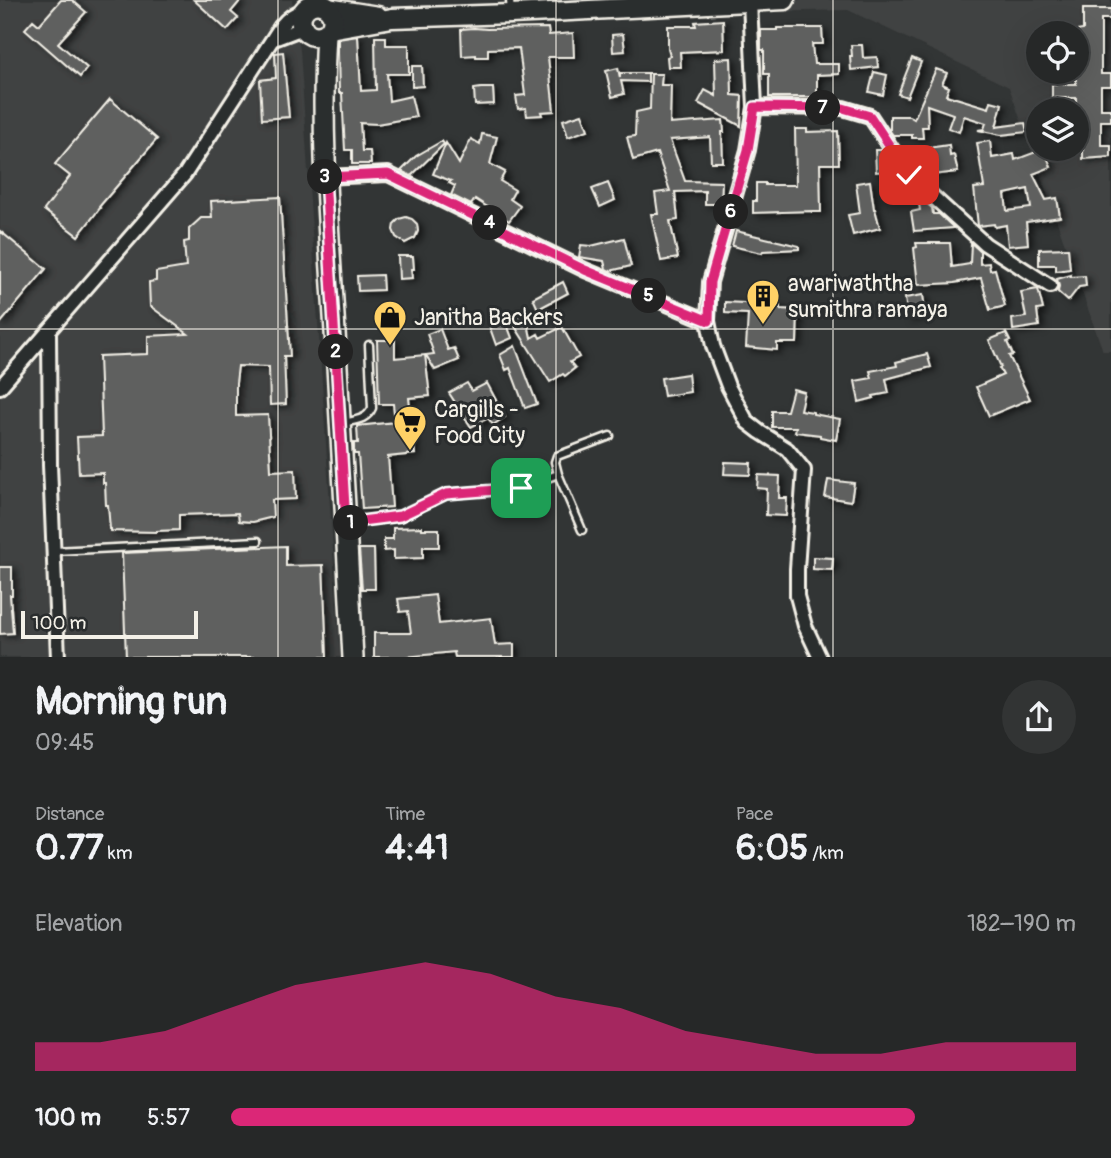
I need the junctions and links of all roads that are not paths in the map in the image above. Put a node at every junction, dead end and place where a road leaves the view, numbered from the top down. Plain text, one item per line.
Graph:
1 (785, 0) edge
2 (750, 2) junction
3 (604, 5) edge
4 (511, 7) edge
5 (317, 15) edge
6 (755, 107) junction
7 (325, 177) junction
8 (1050, 286) dead end
9 (709, 321) junction
10 (49, 332) junction
11 (369, 345) dead end
12 (0, 387) edge
13 (341, 423) junction
14 (610, 436) dead end
15 (558, 474) junction
16 (346, 523) junction
17 (582, 530) dead end
18 (258, 541) dead end
19 (54, 551) junction
20 (58, 657) edge
21 (353, 657) edge
22 (820, 657) edge

1 - 2 main road
2 - 3 main road
2 - 6 street
3 - 4 main road
4 - 5 main road
5 - 7 main road
5 - 10 street
6 - 8 street
6 - 9 street
7 - 9 street
7 - 13 main road
9 - 22 street
10 - 12 street
10 - 19 street
11 - 13 lane
13 - 16 main road
14 - 15 lane
15 - 16 lane
15 - 17 lane
16 - 21 main road
18 - 19 lane
19 - 20 street

